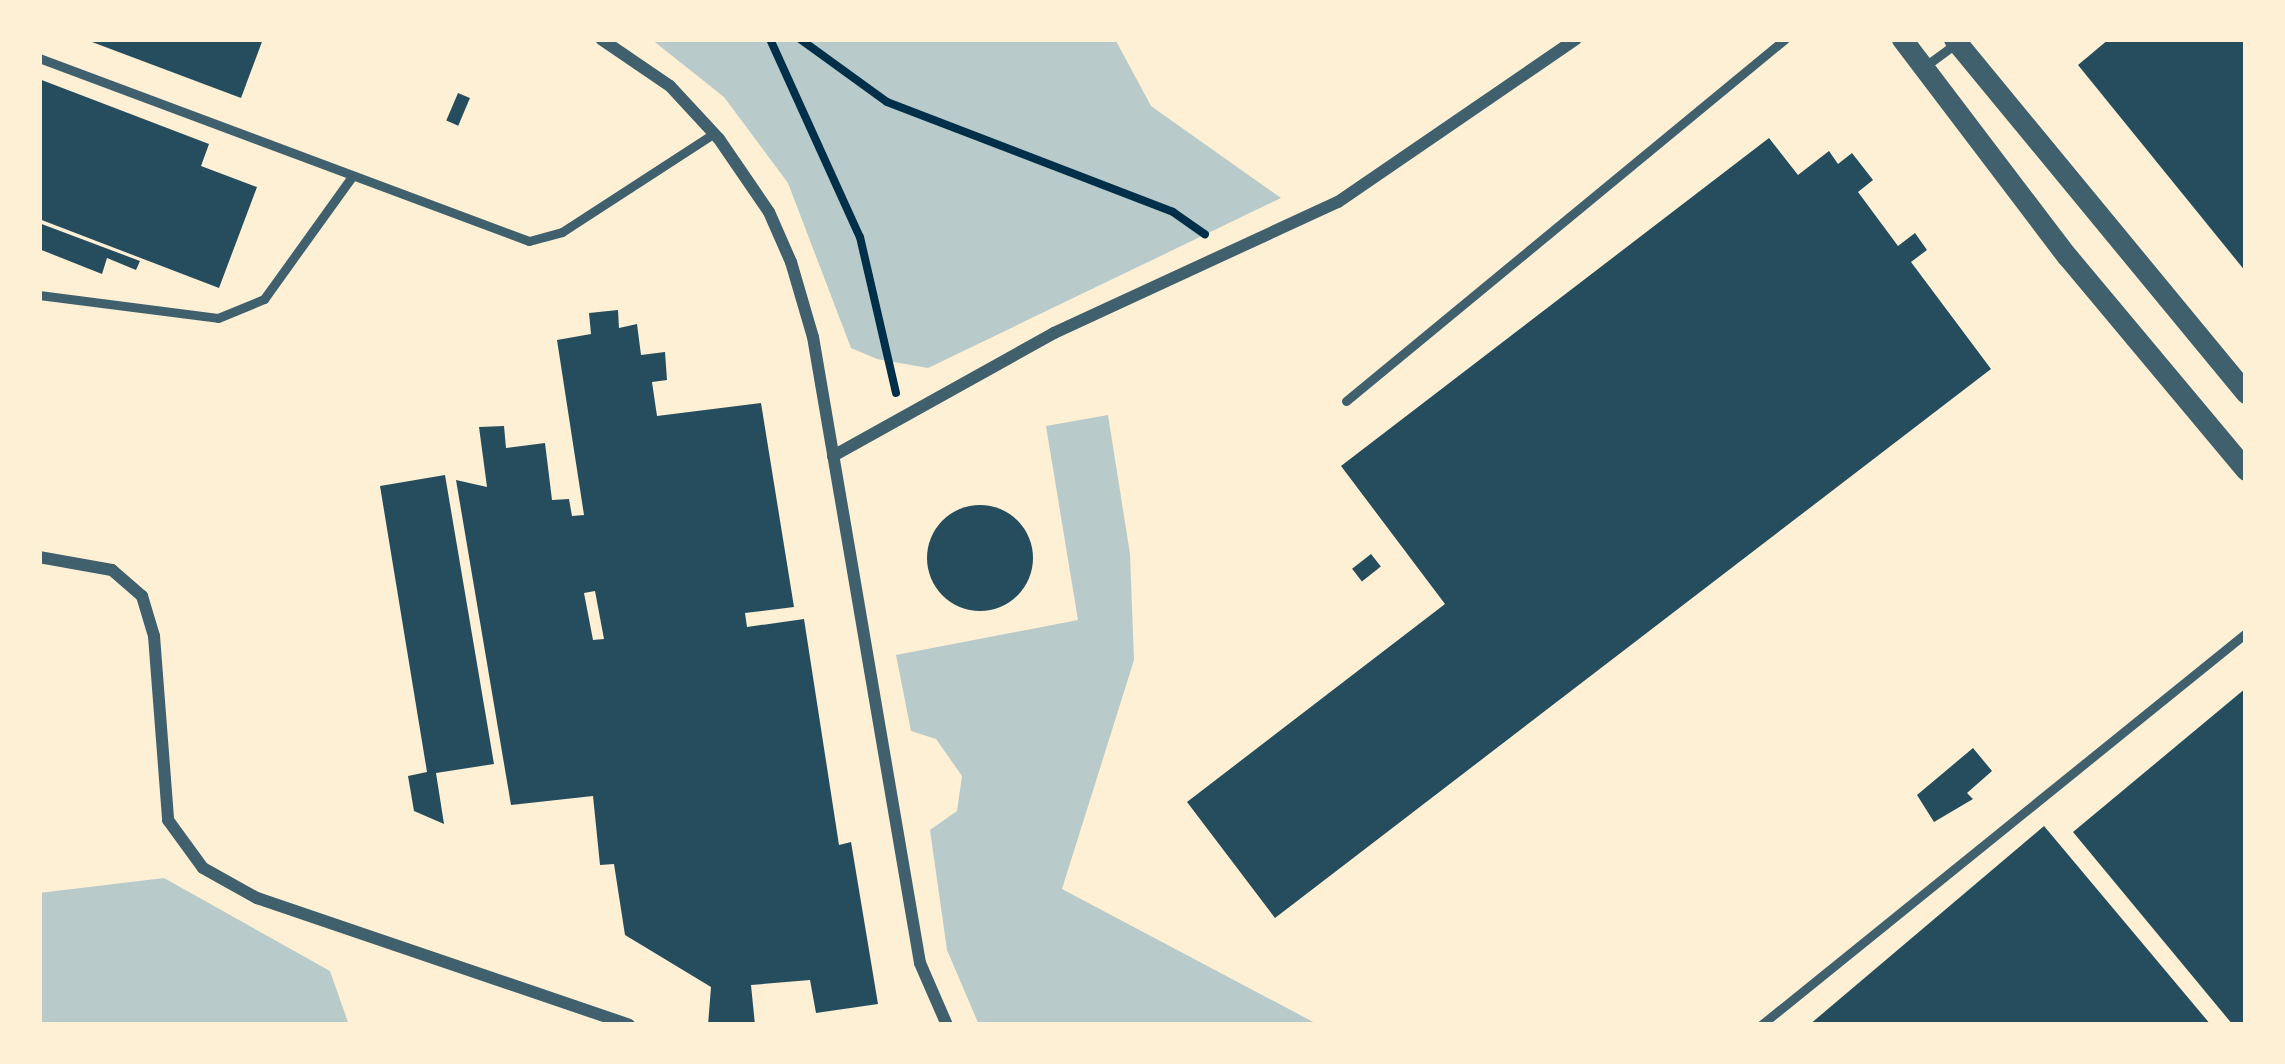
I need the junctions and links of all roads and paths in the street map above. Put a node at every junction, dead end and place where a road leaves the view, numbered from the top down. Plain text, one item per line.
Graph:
1 (601, 39) edge
2 (770, 39) edge
3 (800, 39) edge
4 (1576, 39) edge
5 (1786, 39) edge
6 (1902, 39) edge
7 (1958, 40) edge
8 (39, 58) edge
9 (1924, 67) junction
10 (713, 134) junction
11 (351, 178) junction
12 (1218, 256) junction
13 (39, 295) edge
14 (2246, 393) edge
15 (1346, 401) dead end
16 (902, 418) junction
17 (833, 456) junction
18 (2246, 470) edge
19 (39, 557) edge
20 (2246, 633) edge
21 (628, 1025) edge
22 (947, 1025) edge
23 (1761, 1025) edge

1 - 10 street
2 - 16 path
3 - 12 path
4 - 12 street
5 - 15 lane
6 - 9 street
7 - 9 lane
7 - 14 street
8 - 11 lane
9 - 18 street
10 - 11 lane
10 - 17 street
11 - 13 lane
12 - 16 street
16 - 17 street
17 - 22 street
19 - 21 street
20 - 23 lane

